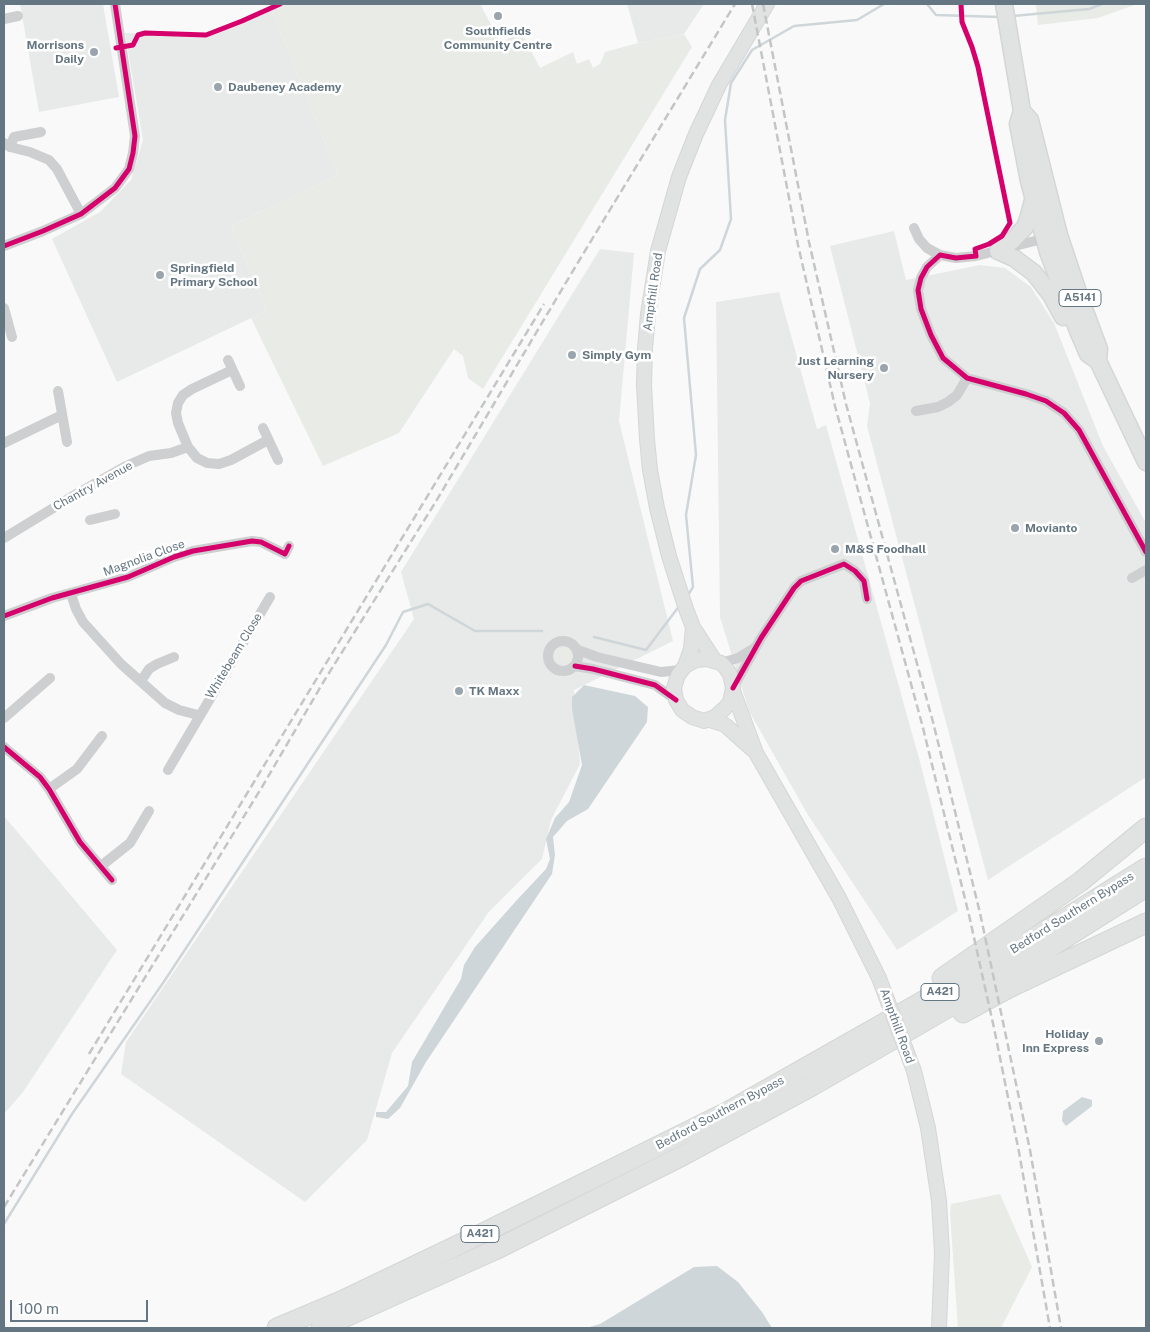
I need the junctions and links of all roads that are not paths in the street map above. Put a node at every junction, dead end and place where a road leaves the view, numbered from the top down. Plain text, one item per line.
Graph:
1 (115, 4) edge
2 (767, 4) edge
3 (1004, 4) edge
4 (18, 15) dead end
5 (4, 19) edge
6 (1022, 111) junction
7 (41, 132) dead end
8 (7, 145) edge
9 (1033, 197) junction
10 (81, 214) junction
11 (914, 228) dead end
12 (1051, 237) junction
13 (4, 246) edge
14 (998, 251) junction
15 (940, 255) junction
16 (4, 308) edge
17 (5, 321) edge
18 (1078, 332) junction
19 (12, 337) dead end
20 (228, 360) dead end
21 (1098, 361) junction
22 (232, 370) junction
23 (966, 378) junction
24 (240, 386) dead end
25 (58, 391) dead end
26 (916, 411) dead end
27 (62, 415) junction
28 (263, 428) dead end
29 (268, 440) junction
30 (67, 442) dead end
31 (4, 443) edge
32 (188, 447) junction
33 (278, 460) dead end
34 (1146, 462) edge
35 (115, 514) dead end
36 (90, 520) dead end
37 (4, 538) edge
38 (289, 546) dead end
39 (1146, 552) edge
40 (1146, 570) edge
41 (1132, 578) dead end
42 (71, 594) junction
43 (270, 597) dead end
44 (867, 599) dead end
45 (4, 616) edge
46 (693, 628) junction
47 (756, 646) junction
48 (578, 650) junction
49 (174, 657) dead end
50 (718, 662) junction
51 (575, 666) junction
52 (683, 668) junction
53 (50, 678) dead end
54 (141, 681) junction
55 (733, 689) junction
56 (676, 700) junction
57 (198, 715) junction
58 (4, 718) edge
59 (710, 720) junction
60 (102, 736) dead end
61 (4, 747) edge
62 (756, 753) junction
63 (168, 770) dead end
64 (49, 789) junction
65 (150, 811) dead end
66 (1146, 828) edge
67 (102, 866) junction
68 (1146, 868) edge
69 (112, 880) dead end
70 (1146, 887) edge
71 (1146, 923) edge
72 (812, 1086) junction
73 (729, 1111) junction
74 (278, 1328) edge
75 (320, 1328) edge
76 (939, 1328) edge

1 - 10 street
2 - 46 main road, Ampthill Road
3 - 6 main road, A5141
4 - 5 street
6 - 9 main road, A5141
6 - 12 main road, A5141
7 - 8 street
8 - 10 street
9 - 12 main road, A5141
9 - 14 main road
10 - 13 street
11 - 15 street
12 - 14 street
12 - 18 main road, A5141
12 - 21 main road, A5141
14 - 15 street
14 - 18 main road
15 - 23 street
16 - 17 street
17 - 19 street
18 - 21 main road, A5141
20 - 22 street
21 - 34 main road, A5141
22 - 24 street
22 - 32 street
23 - 26 street
23 - 39 street
25 - 27 street
27 - 30 street
27 - 31 street
28 - 29 street
29 - 32 street
29 - 33 street
32 - 37 street, Chantry Avenue
35 - 36 street
38 - 42 street, Magnolia Close
40 - 41 street
42 - 45 street, Magnolia Close
42 - 54 street
43 - 57 street, Whitebeam Close
44 - 47 street
46 - 50 main road, Ampthill Road
46 - 52 main road, Ampthill Road
47 - 50 street
47 - 55 street
48 - 51 street
48 - 51 street
48 - 52 street
49 - 54 street
50 - 52 main road
50 - 55 main road
51 - 56 street
52 - 56 main road
53 - 58 street
54 - 57 street
55 - 59 main road
55 - 62 main road, Ampthill Road
56 - 59 main road
57 - 63 street, Whitebeam Close
59 - 62 main road, Ampthill Road
60 - 64 street
61 - 64 street
62 - 76 main road, Ampthill Road, bridge
64 - 67 street
65 - 67 street
66 - 73 highway
67 - 69 street
68 - 73 highway, Bedford Southern Bypass / A421
70 - 72 highway, Bedford Southern Bypass / A421
71 - 72 highway
72 - 75 highway, Bedford Southern Bypass / A421
73 - 74 highway, Bedford Southern Bypass / A421

